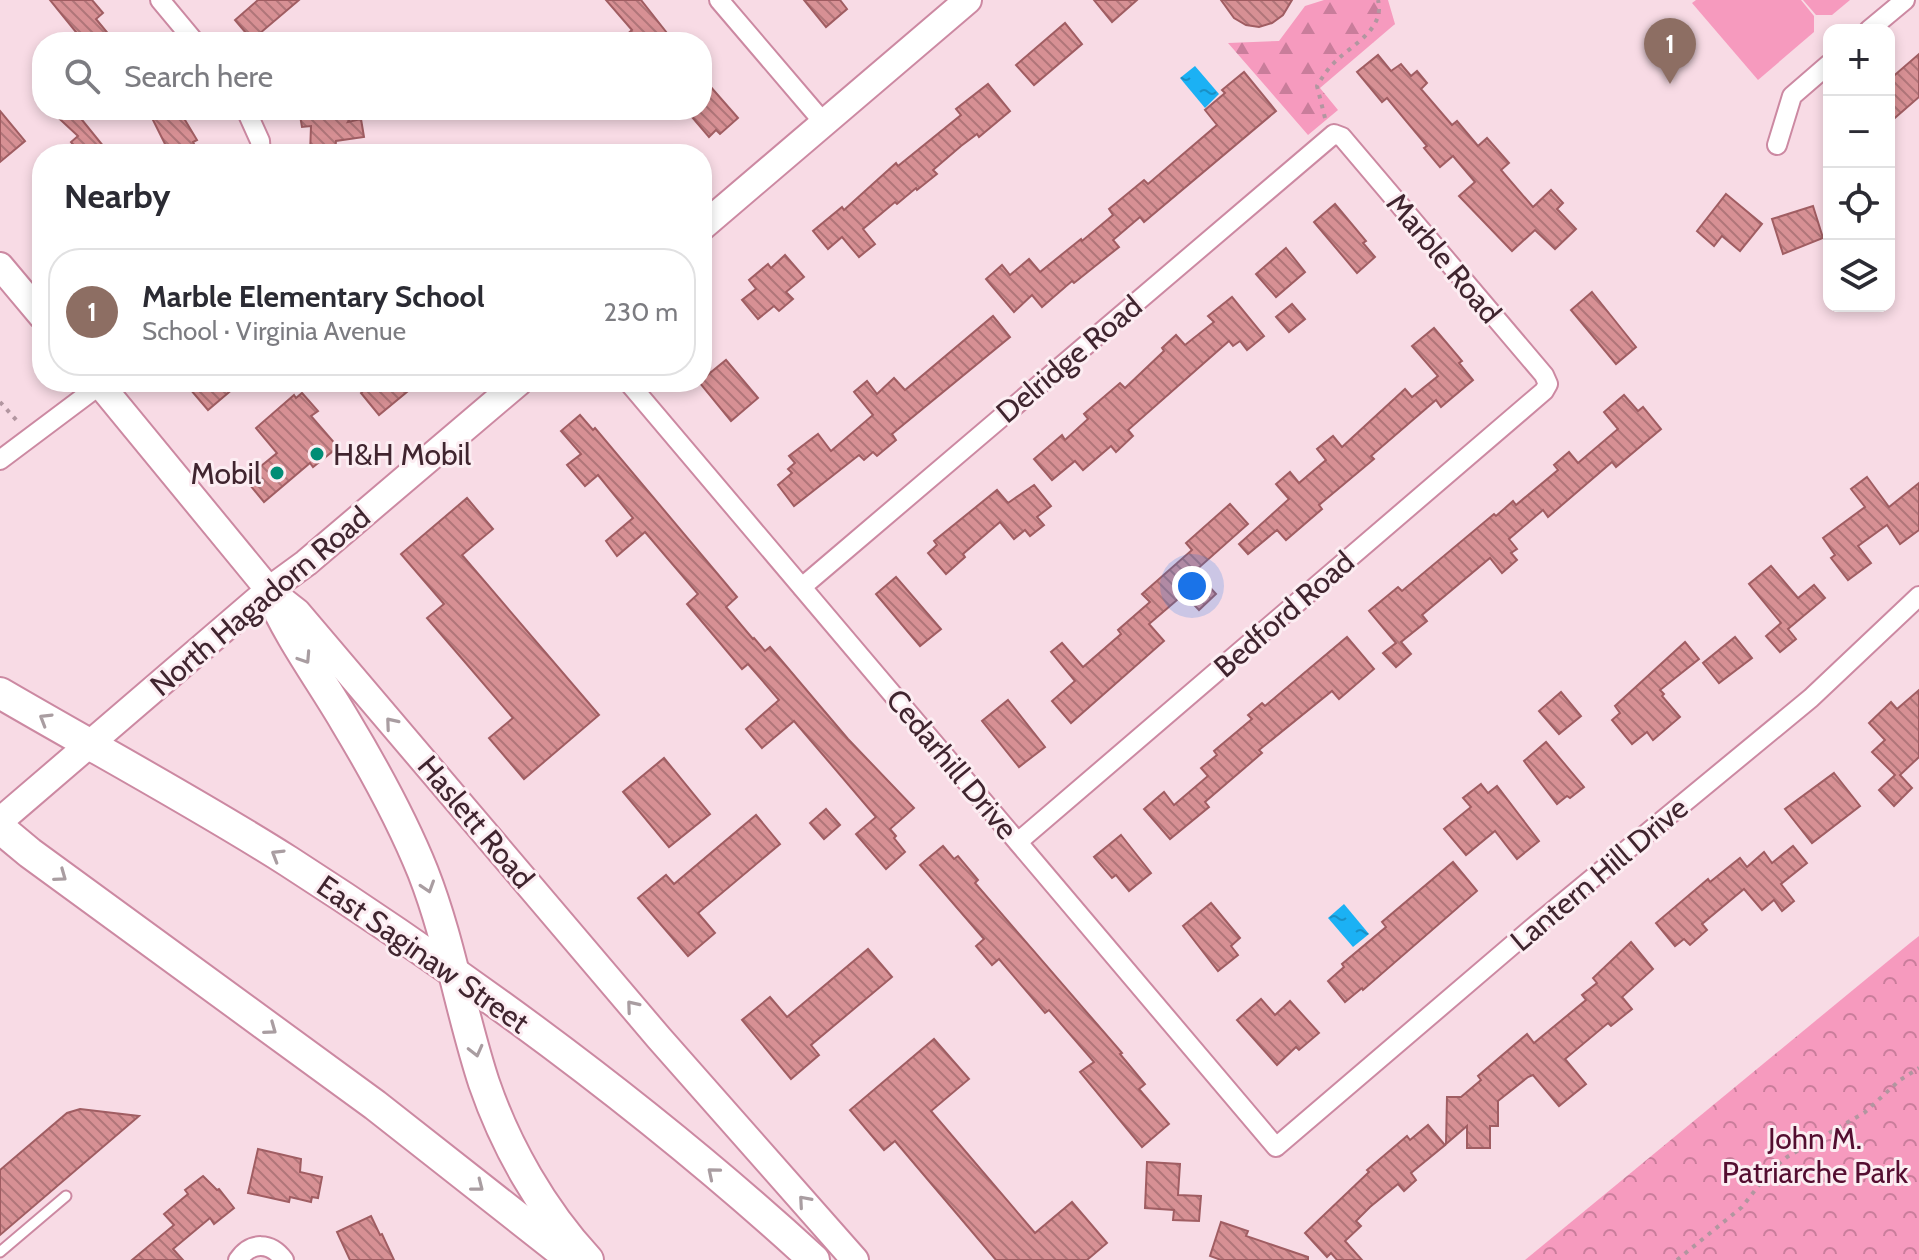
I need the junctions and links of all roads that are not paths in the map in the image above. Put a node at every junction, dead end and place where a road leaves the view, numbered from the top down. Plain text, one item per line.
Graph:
1 (719, 0) edge
2 (968, 0) edge
3 (1905, 0) edge
4 (164, 2) edge
5 (1876, 24) edge
6 (187, 32) edge
7 (1823, 69) edge
8 (251, 120) edge
9 (824, 123) junction
10 (1335, 134) joint
11 (260, 144) edge
12 (1777, 145) dead end
13 (712, 218) edge
14 (0, 266) edge
15 (32, 304) edge
16 (1548, 384) joint
17 (89, 392) edge
18 (108, 392) edge
19 (507, 392) edge
20 (636, 392) edge
21 (0, 460) edge
22 (802, 587) junction
23 (269, 590) junction
24 (1919, 596) edge
25 (0, 693) edge
26 (89, 746) junction
27 (0, 821) edge
28 (0, 828) edge
29 (1018, 842) junction
30 (457, 975) junction
31 (1276, 1147) joint
32 (66, 1196) dead end
33 (0, 1252) edge
34 (238, 1260) edge
35 (284, 1260) edge
36 (572, 1260) edge
37 (588, 1260) edge
38 (814, 1260) edge
39 (855, 1260) edge

1 - 9 street
2 - 9 main road
3 - 5 street
4 - 6 street
7 - 12 street
8 - 11 street
9 - 13 main road
10 - 16 street, Marble Road
10 - 22 street, Delridge Road
14 - 15 main road
16 - 29 street, Bedford Road
17 - 21 street
18 - 23 main road, Haslett Road
19 - 23 main road, North Hagadorn Road
20 - 22 street, Cedarhill Drive
22 - 29 street, Cedarhill Drive
23 - 26 main road, North Hagadorn Road
23 -> 30 main road
39 -> 23 main road, Haslett Road
24 - 31 street, Lantern Hill Drive
26 -> 25 main road, East Saginaw Street
26 - 27 main road, North Hagadorn Road
30 -> 26 main road, East Saginaw Street
28 -> 36 main road
29 - 31 street, Cedarhill Drive
30 -> 37 main road
38 -> 30 main road, East Saginaw Street
32 - 33 lane
34 - 35 street

